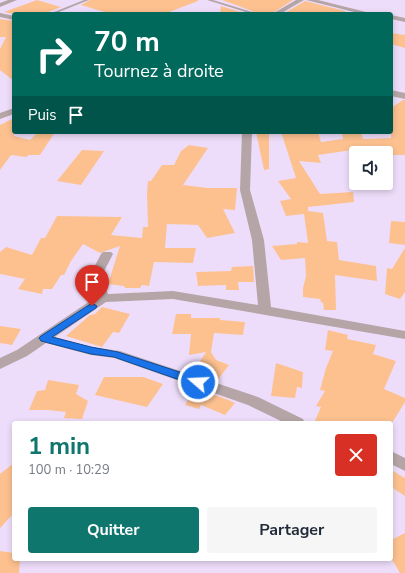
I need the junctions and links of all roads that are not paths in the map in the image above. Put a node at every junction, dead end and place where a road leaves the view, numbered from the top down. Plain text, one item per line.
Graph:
1 (14, 0) edge
2 (87, 0) edge
3 (209, 0) edge
4 (301, 0) edge
5 (309, 0) edge
6 (0, 5) edge
7 (56, 12) edge
8 (250, 12) dead end
9 (279, 12) edge
10 (362, 12) edge
11 (0, 15) edge
12 (393, 17) edge
13 (12, 18) edge
14 (405, 20) edge
15 (393, 93) edge
16 (405, 96) edge
17 (12, 112) edge
18 (0, 116) edge
19 (247, 134) edge
20 (107, 254) dead end
21 (103, 298) junction
22 (265, 310) junction
23 (405, 335) edge
24 (44, 338) junction
25 (0, 364) edge
26 (294, 421) edge
27 (393, 458) edge
28 (405, 465) edge

1 - 6 street
2 - 7 lane
3 - 8 lane
4 - 9 street
5 - 10 street
11 - 13 street
12 - 14 street
15 - 16 street
17 - 18 street
19 - 22 street
20 - 21 street
21 - 22 street
21 - 24 street
22 - 23 street
24 - 25 street
24 - 26 street
27 - 28 street

